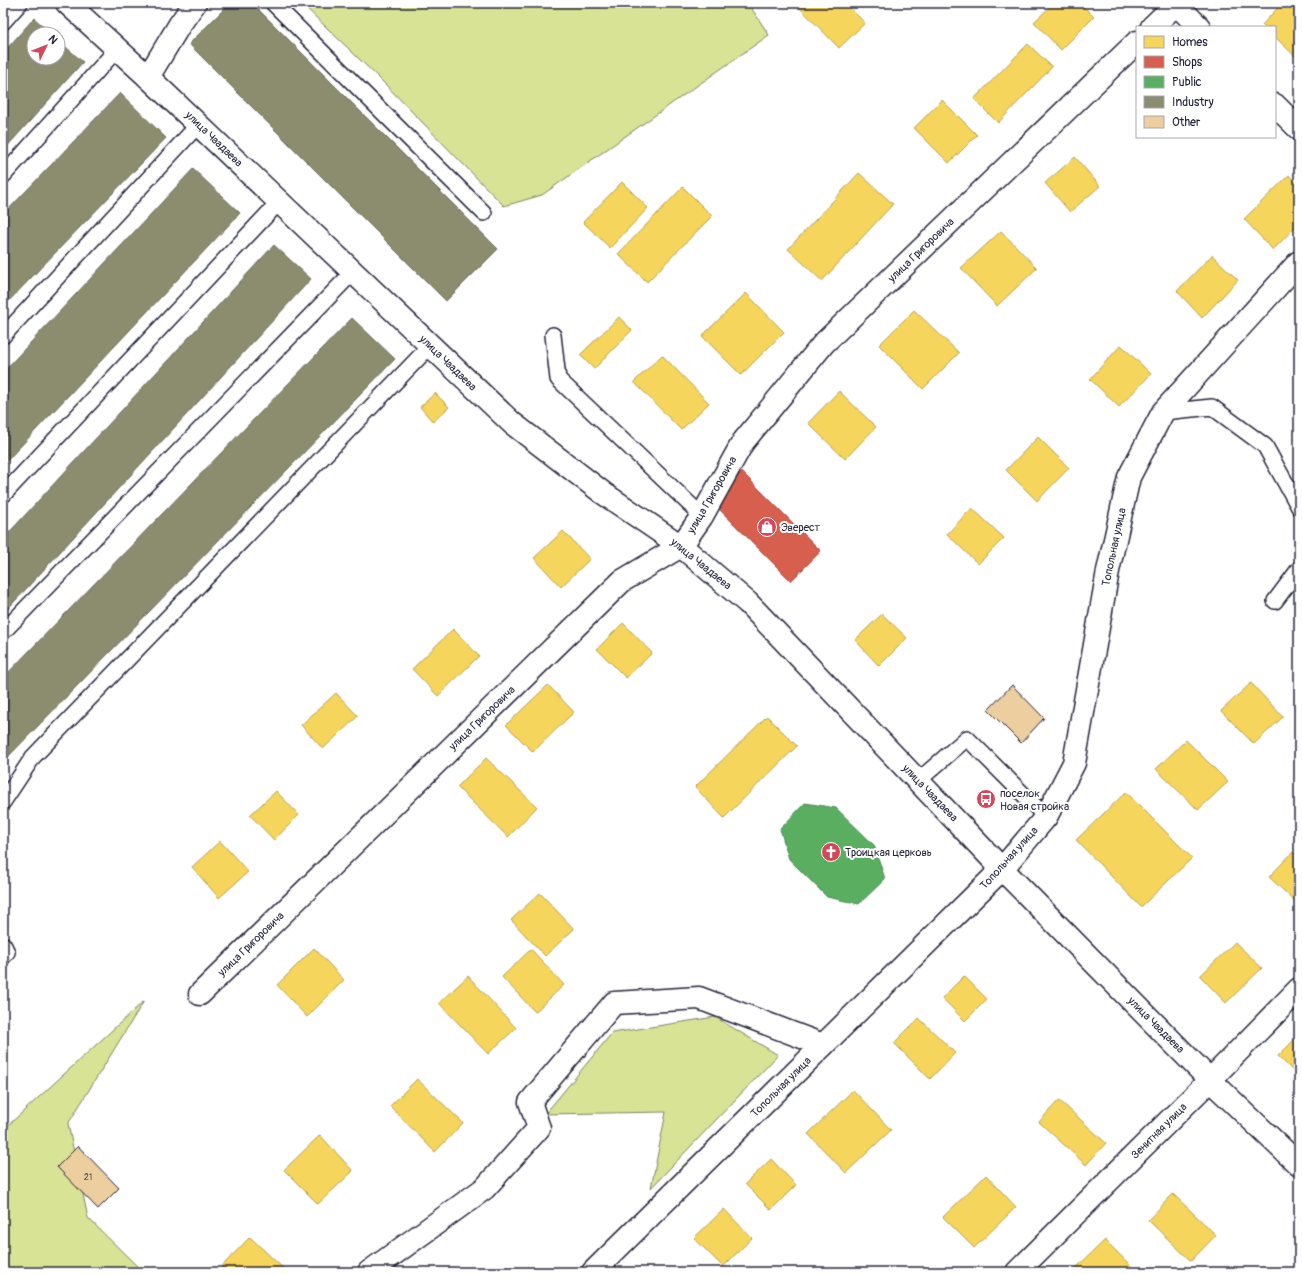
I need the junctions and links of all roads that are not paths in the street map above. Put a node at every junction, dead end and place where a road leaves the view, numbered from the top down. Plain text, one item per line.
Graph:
1 (20, 3) edge
2 (67, 3) edge
3 (195, 3) edge
4 (273, 3) edge
5 (1176, 4) edge
6 (3, 22) edge
7 (1153, 26) edge
8 (1198, 26) edge
9 (1136, 43) edge
10 (117, 49) junction
11 (148, 77) junction
12 (1276, 106) edge
13 (198, 125) junction
14 (1299, 129) edge
15 (3, 176) edge
16 (279, 202) junction
17 (484, 213) dead end
18 (1299, 262) edge
19 (353, 272) junction
20 (553, 335) dead end
21 (3, 336) edge
22 (430, 346) junction
23 (1163, 412) junction
24 (3, 495) edge
25 (1299, 507) edge
26 (702, 516) junction
27 (681, 546) junction
28 (1299, 569) edge
29 (1275, 601) dead end
30 (3, 632) edge
31 (919, 780) junction
32 (3, 802) edge
33 (1046, 817) junction
34 (1002, 869) junction
35 (3, 944) edge
36 (3, 957) edge
37 (1299, 989) edge
38 (200, 994) dead end
39 (824, 1045) junction
40 (1210, 1080) junction
41 (1299, 1165) edge
42 (369, 1272) edge
43 (593, 1272) edge
44 (1017, 1272) edge

1 - 6 lane
2 - 10 street, улица Чаадаева
3 - 11 street
4 - 17 lane
5 - 7 street
5 - 8 street
9 - 26 street, улица Григоровича
10 - 11 street, улица Чаадаева
10 - 15 lane
11 - 13 street, улица Чаадаева
12 - 14 street
13 - 16 street, улица Чаадаева
13 - 21 lane
16 - 19 street, улица Чаадаева
16 - 24 lane
18 - 23 street, Топольная улица
19 - 22 street, улица Чаадаева
19 - 30 lane
20 - 26 lane
22 - 27 street, улица Чаадаева
22 - 32 lane
23 - 25 lane
23 - 33 street, Топольная улица
26 - 27 street, улица Григоровича
27 - 31 street, улица Чаадаева
27 - 38 street, улица Григоровича
28 - 29 lane
31 - 33 lane
31 - 34 street, улица Чаадаева
33 - 34 street, Топольная улица
34 - 39 street, Топольная улица
34 - 40 street, улица Чаадаева
35 - 36 lane
37 - 40 street, Зенитная улица
39 - 42 street
39 - 43 street, Топольная улица
40 - 41 street, улица Чаадаева
40 - 44 street, Зенитная улица

